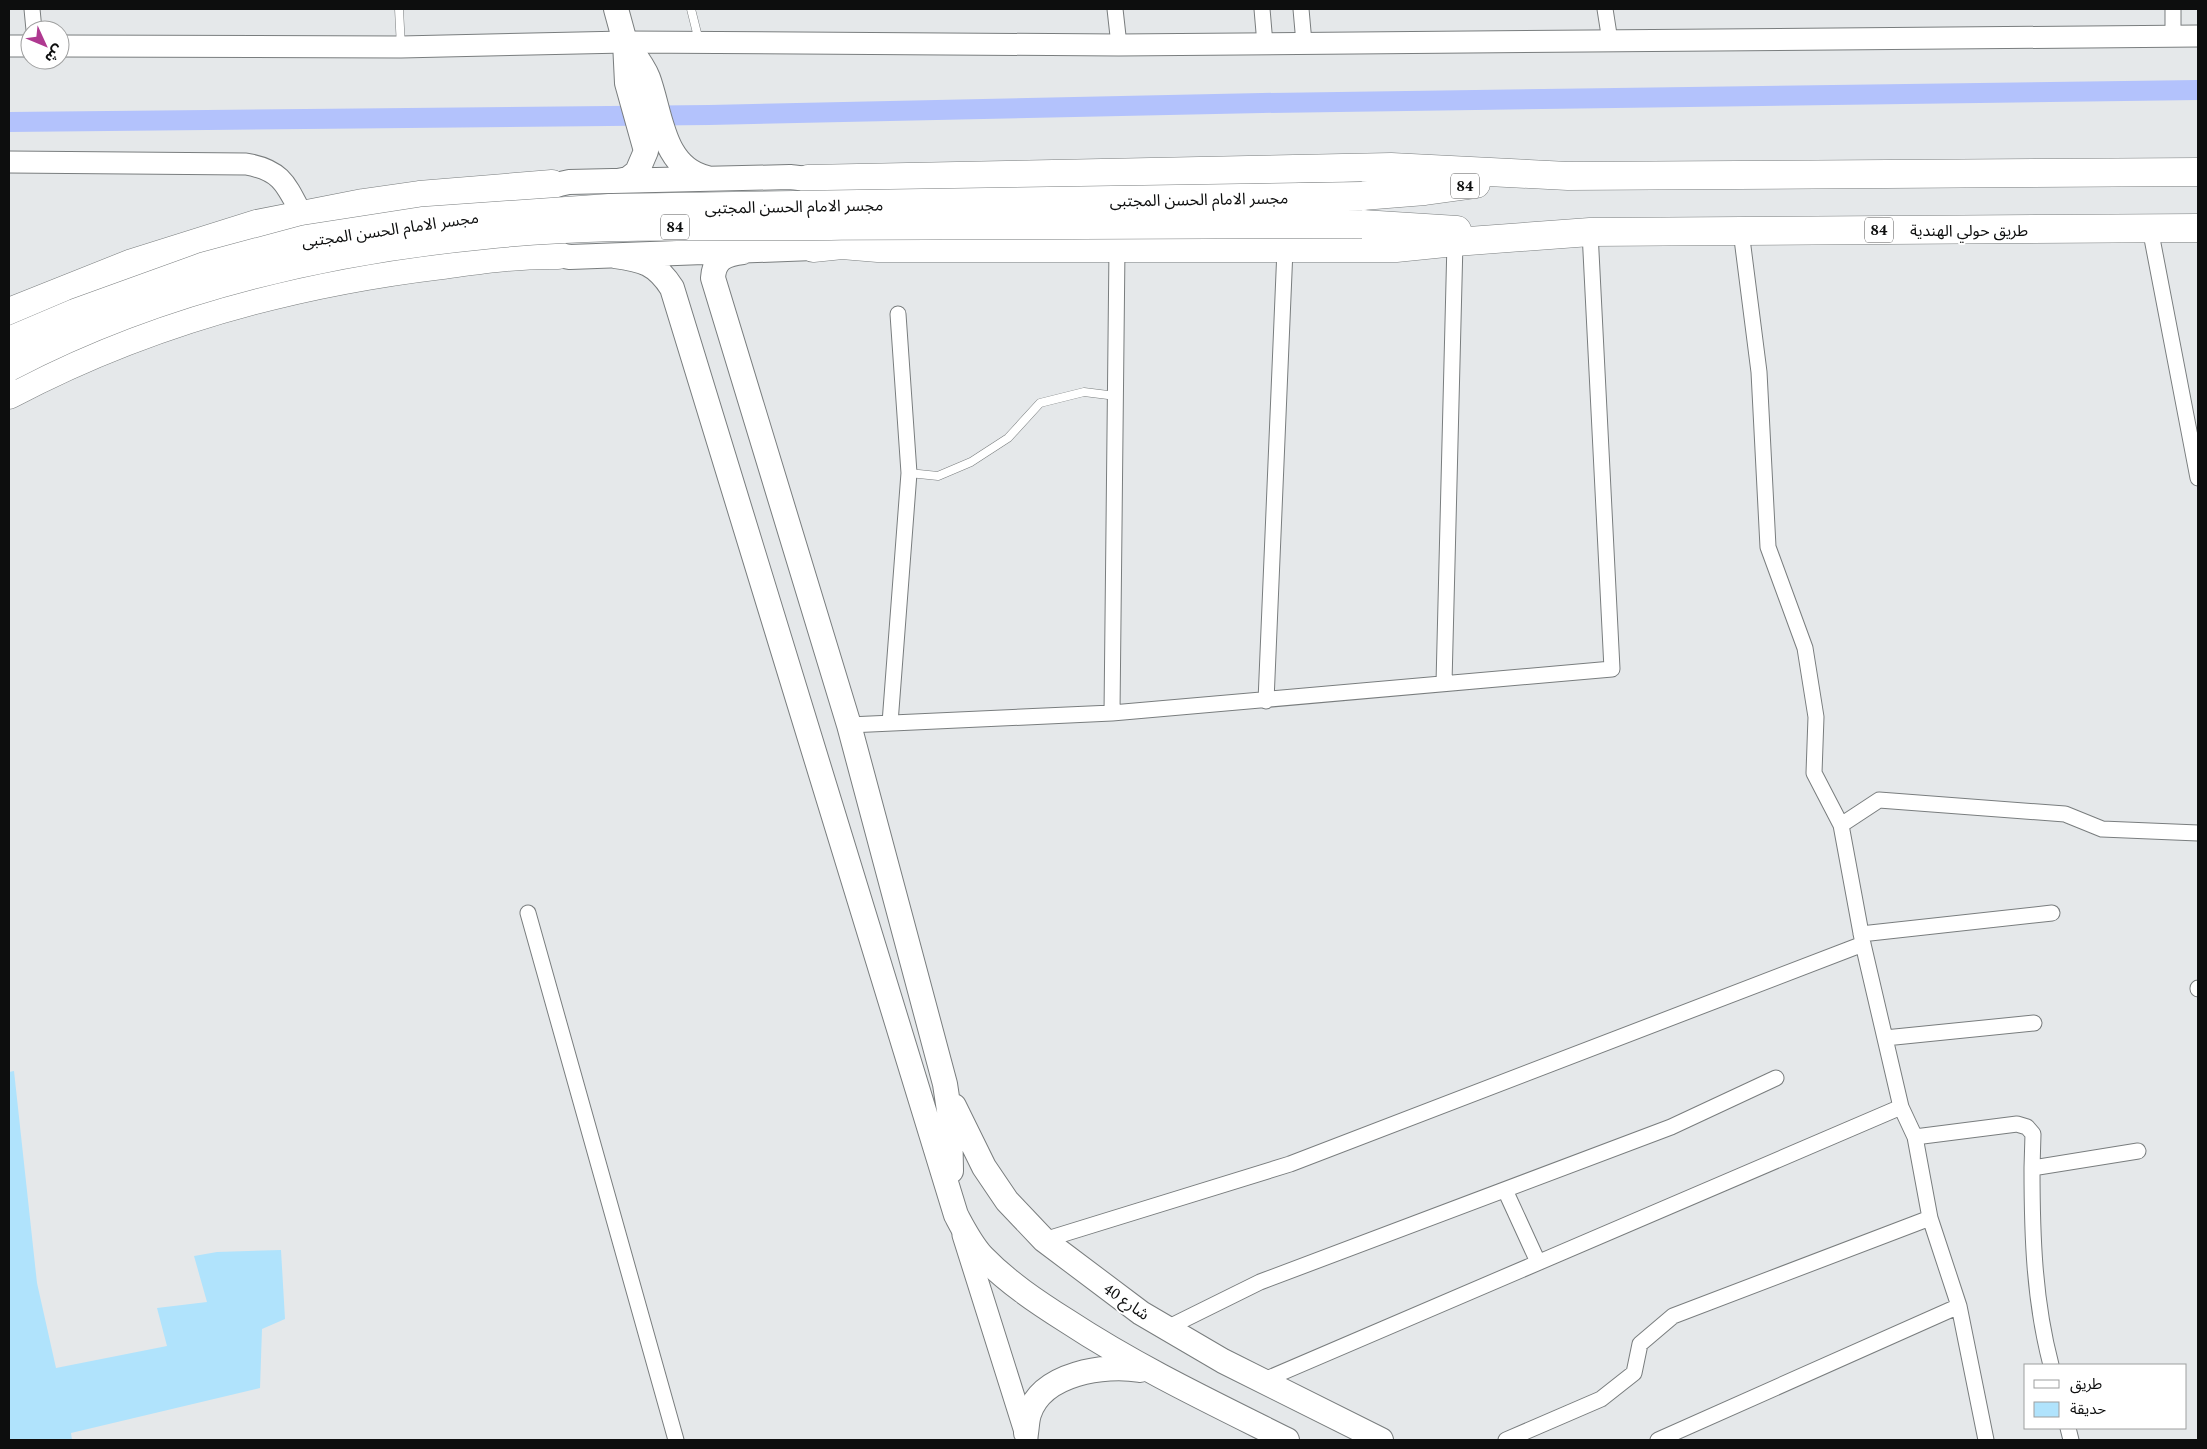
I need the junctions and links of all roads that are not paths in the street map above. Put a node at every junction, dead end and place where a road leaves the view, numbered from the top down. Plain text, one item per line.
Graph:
1 (399, 9) edge
2 (616, 9) edge
3 (691, 9) edge
4 (1115, 9) edge
5 (1262, 9) edge
6 (1301, 9) edge
7 (1605, 9) edge
8 (2173, 9) edge
9 (2173, 36) junction
10 (2198, 36) edge
11 (1610, 40) junction
12 (625, 42) junction
13 (700, 43) junction
14 (1304, 43) junction
15 (1119, 44) junction
16 (1265, 44) junction
17 (70, 46) edge
18 (401, 47) junction
19 (657, 147) junction
20 (9, 162) edge
21 (2198, 172) edge
22 (1568, 176) junction
23 (873, 178) junction
24 (713, 179) junction
25 (808, 179) junction
26 (617, 181) junction
27 (552, 184) junction
28 (493, 188) junction
29 (301, 213) junction
30 (2150, 228) junction
31 (2198, 228) edge
32 (1741, 231) junction
33 (1590, 232) junction
34 (1559, 234) junction
35 (1455, 242) junction
36 (813, 248) junction
37 (878, 248) junction
38 (1117, 248) junction
39 (1285, 249) junction
40 (743, 252) junction
41 (558, 256) junction
42 (615, 256) junction
43 (493, 259) junction
44 (9, 312) edge
45 (898, 314) dead end
46 (9, 341) edge
47 (9, 367) edge
48 (9, 395) edge
49 (1116, 396) junction
50 (909, 473) junction
51 (2198, 478) edge
52 (1444, 684) junction
53 (1266, 700) junction
54 (1112, 713) junction
55 (890, 723) junction
56 (850, 725) junction
57 (1841, 825) junction
58 (2198, 833) edge
59 (528, 913) dead end
60 (2052, 913) dead end
61 (1862, 939) junction
62 (2034, 1023) dead end
63 (1885, 1038) junction
64 (1776, 1078) dead end
65 (945, 1084) junction
66 (1901, 1107) junction
67 (1915, 1137) junction
68 (2138, 1151) dead end
69 (2032, 1168) junction
70 (1505, 1190) junction
71 (956, 1215) junction
72 (1930, 1218) junction
73 (1044, 1240) junction
74 (1538, 1262) junction
75 (1959, 1306) junction
76 (1167, 1328) junction
77 (2051, 1364) edge
78 (1152, 1372) junction
79 (1262, 1381) junction
80 (1027, 1437) edge
81 (676, 1440) edge
82 (1287, 1440) edge
83 (1380, 1440) edge
84 (1506, 1440) edge
85 (1658, 1440) edge
86 (1986, 1440) edge

1 - 18 lane
2 - 12 main road
3 - 13 lane
4 - 15 street
5 - 16 street
6 - 14 street
7 - 11 street
8 - 9 street
9 - 10 main road
9 - 11 main road
11 - 14 main road
12 - 13 main road
12 - 18 main road
12 - 19 main road
13 - 15 main road
14 - 16 main road
15 - 16 main road
17 - 18 main road
19 - 24 main road
19 - 26 main road
20 - 29 main road
21 - 22 highway, 84
22 - 23 highway
22 - 46 highway, مجسر الامام الحسن المجتبى / 84, bridge
23 - 25 highway
23 - 37 highway
24 - 25 main road
24 - 26 main road
25 - 36 main road
26 - 27 main road
27 - 28 highway
27 - 41 main road
28 - 29 highway
28 - 43 highway
29 - 44 highway
30 - 31 highway, طريق حولي الهندية / 84
30 - 32 highway, طريق حولي الهندية / 84
30 - 51 street
32 - 33 highway, طريق حولي الهندية / 84
32 - 57 street
33 - 34 highway, طريق حولي الهندية / 84
33 - 52 street
34 - 35 highway
34 - 47 highway, مجسر الامام الحسن المجتبى / 84, bridge
35 - 39 highway
35 - 52 street
36 - 37 highway
36 - 40 main road
37 - 38 highway
38 - 39 highway
38 - 49 street
39 - 53 street
40 - 42 main road
40 - 56 main road
41 - 42 main road
41 - 43 highway
42 - 71 main road
43 - 48 highway
45 - 50 street
49 - 50 lane
49 - 54 street
50 - 55 street
52 - 53 street
53 - 54 street
54 - 55 street
55 - 56 street
56 - 65 main road
57 - 58 street
57 - 61 street
59 - 81 street
60 - 61 street
61 - 63 street
61 - 73 street
62 - 63 street
63 - 66 street
64 - 70 street
65 - 71 main road
65 - 73 main road, شارع 40
66 - 67 street
66 - 74 street
67 - 69 street
67 - 72 street
68 - 69 street
69 - 77 street
70 - 74 street
70 - 76 street
71 - 78 main road
71 - 80 main road
72 - 75 street
72 - 84 street
73 - 76 main road, شارع 40
74 - 79 street
75 - 85 street
75 - 86 street
76 - 79 main road, شارع 40
78 - 80 main road
78 - 82 main road
79 - 83 main road, شارع 40

